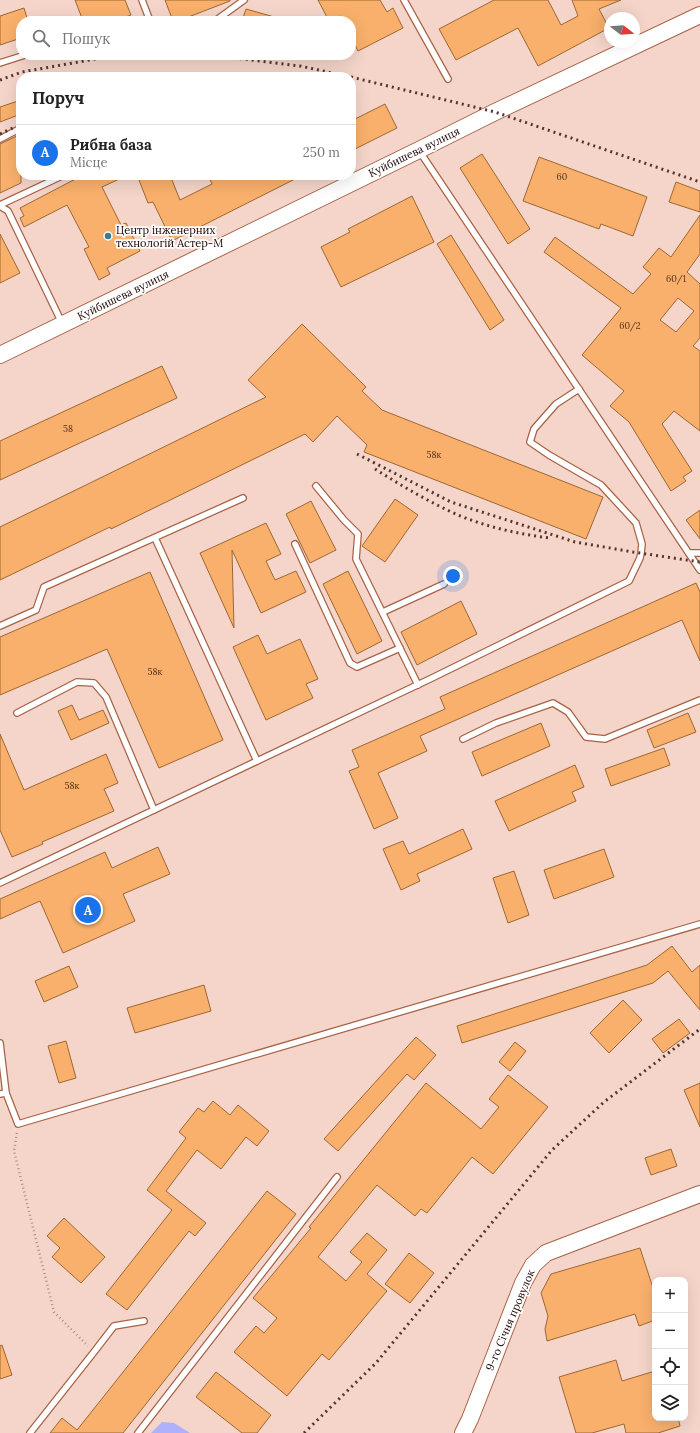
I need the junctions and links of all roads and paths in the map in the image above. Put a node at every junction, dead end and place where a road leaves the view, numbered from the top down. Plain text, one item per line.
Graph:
1 (142, 0) edge
2 (244, 0) edge
3 (404, 0) edge
4 (700, 15) edge
5 (148, 16) edge
6 (222, 16) edge
7 (16, 58) edge
8 (0, 63) edge
9 (448, 79) dead end
10 (16, 131) edge
11 (0, 139) edge
12 (419, 150) junction
13 (53, 180) edge
14 (0, 205) edge
15 (63, 324) junction
16 (0, 355) edge
17 (579, 389) junction
18 (316, 486) dead end
19 (243, 498) dead end
20 (155, 538) junction
21 (295, 544) dead end
22 (689, 553) junction
23 (700, 553) edge
24 (700, 570) edge
25 (444, 584) dead end
26 (382, 612) junction
27 (0, 626) edge
28 (400, 648) junction
29 (418, 685) junction
30 (700, 700) edge
31 (17, 713) dead end
32 (463, 740) dead end
33 (257, 761) junction
34 (154, 810) junction
35 (0, 883) edge
36 (700, 924) edge
37 (0, 1043) edge
38 (3, 1093) edge
39 (18, 1124) junction
40 (337, 1177) dead end
41 (700, 1194) edge
42 (144, 1321) dead end
43 (94, 1352) junction
44 (30, 1433) edge
45 (138, 1433) edge
46 (462, 1433) edge

1 - 5 lane
2 - 6 lane
3 - 9 lane
4 - 12 main road, Куйбишева вулиця
7 - 8 lane
10 - 11 lane
12 - 15 main road, Куйбишева вулиця
12 - 17 lane
13 - 14 lane
14 - 15 lane
15 - 16 main road, Куйбишева вулиця
17 - 22 lane
17 - 29 lane
18 - 26 lane
19 - 20 lane
20 - 27 lane
20 - 33 lane
21 - 28 lane
22 - 23 lane
22 - 24 lane
25 - 26 lane
26 - 28 lane
28 - 29 lane
29 - 33 lane
30 - 32 lane
31 - 34 lane
33 - 34 lane
34 - 35 lane
36 - 39 lane
37 - 38 lane
38 - 39 lane
39 - 43 path
40 - 45 lane
41 - 46 main road, 9-го Січня провулок
42 - 43 lane
43 - 44 lane

